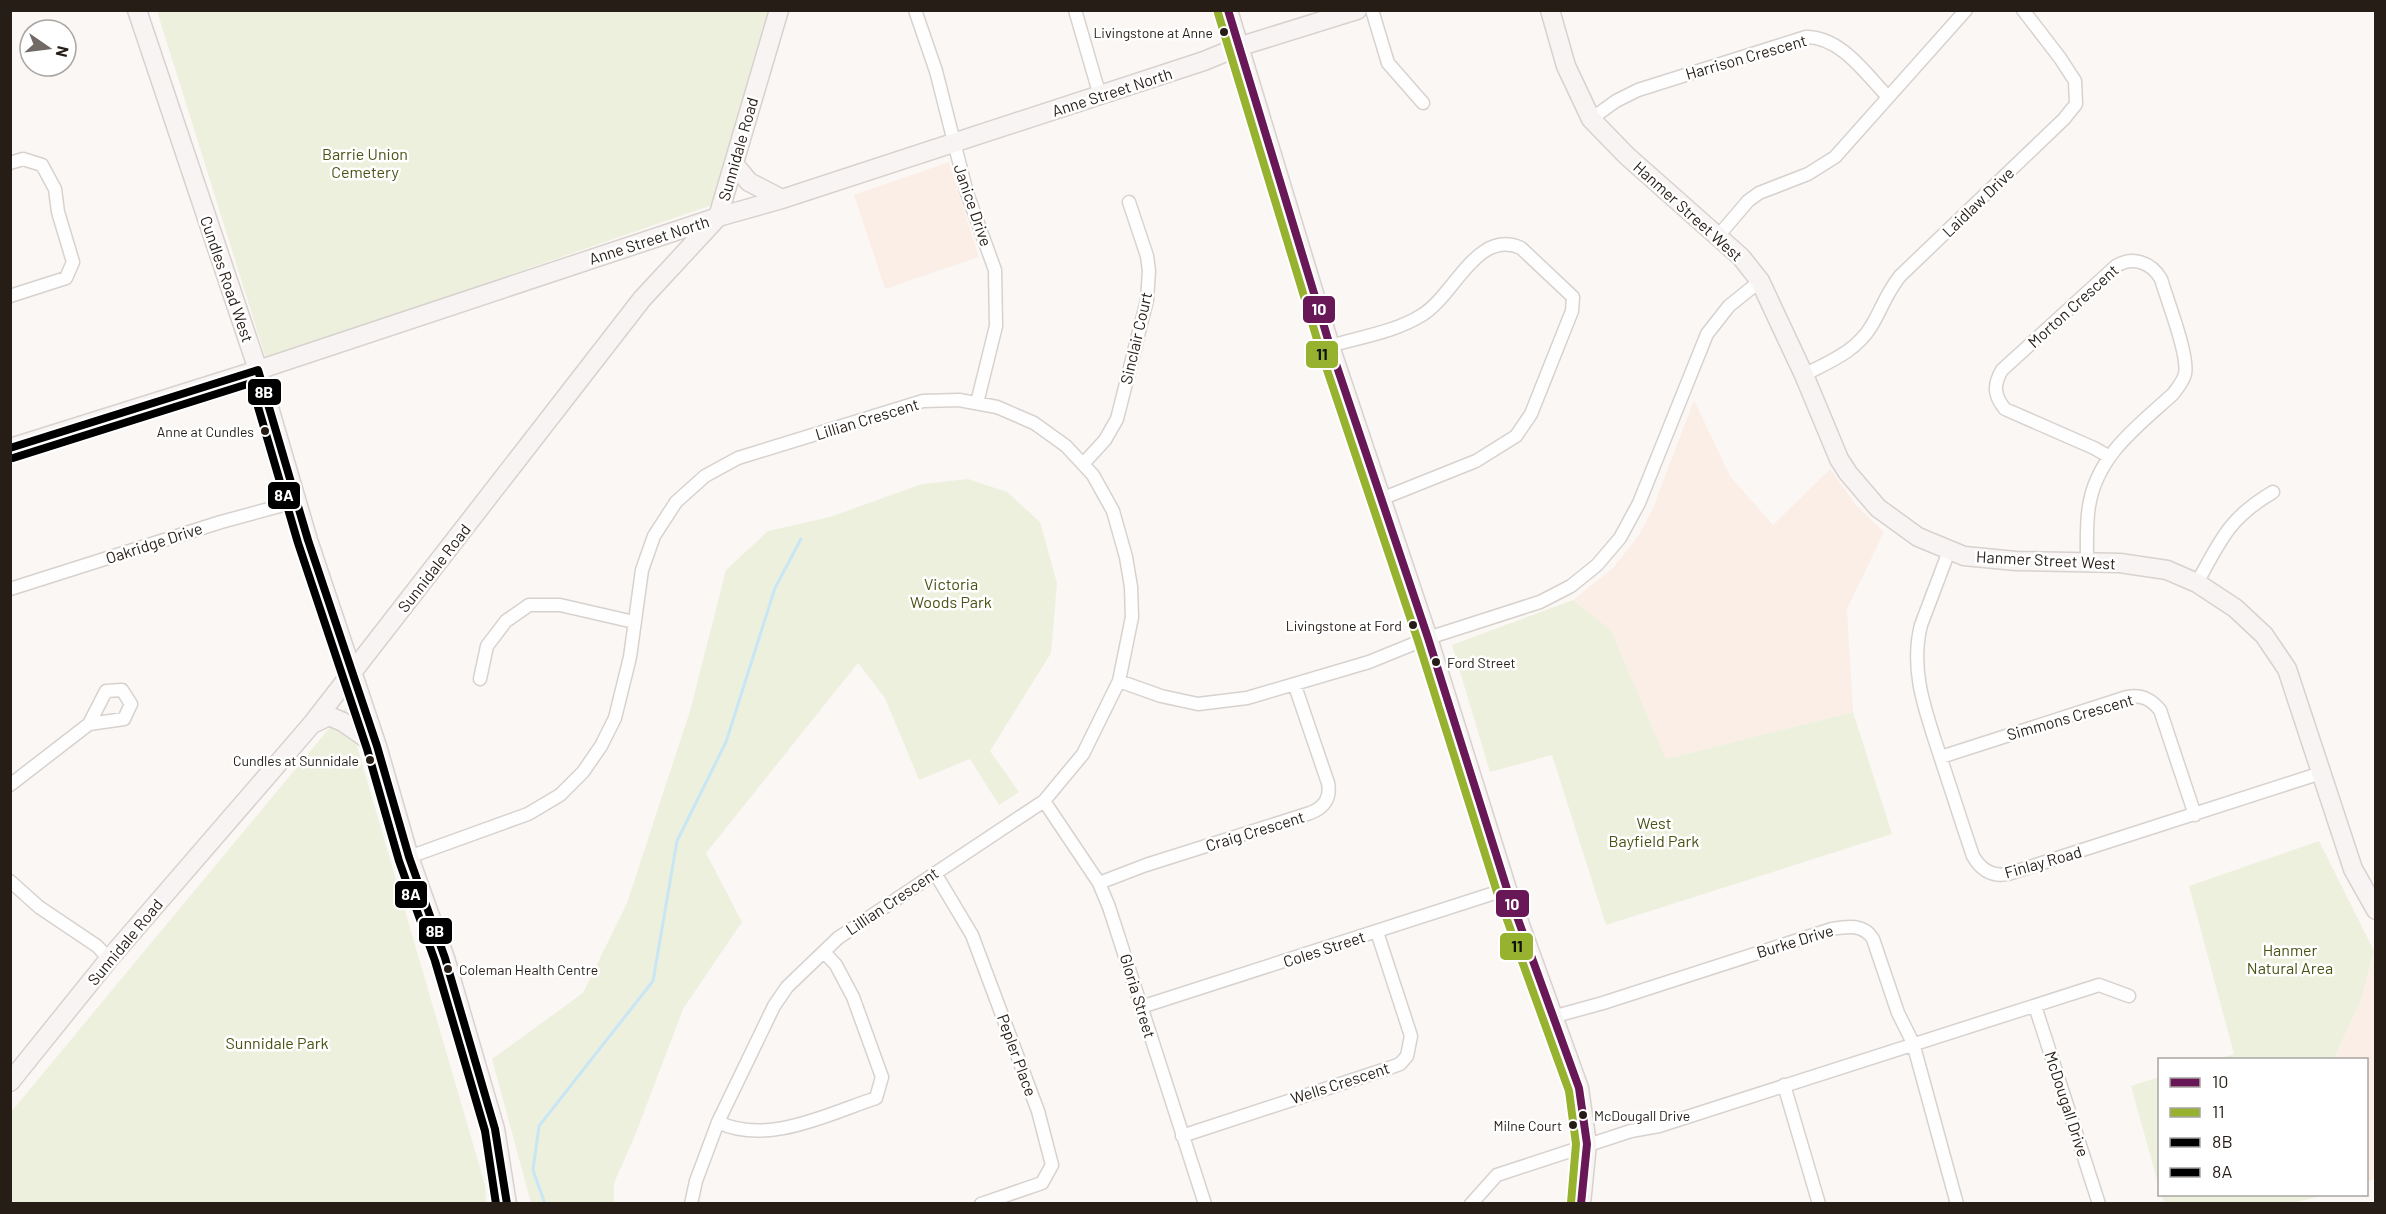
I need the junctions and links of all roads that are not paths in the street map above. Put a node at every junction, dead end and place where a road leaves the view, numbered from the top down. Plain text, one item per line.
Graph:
1 (137, 10) edge
2 (779, 10) edge
3 (915, 10) edge
4 (1075, 10) edge
5 (1227, 10) edge
6 (1357, 10) edge
7 (1372, 10) edge
8 (1550, 10) edge
9 (1966, 10) edge
10 (2023, 10) edge
11 (1238, 47) junction
12 (1100, 96) junction
13 (1888, 97) junction
14 (1423, 104) dead end
15 (1591, 119) junction
16 (953, 143) junction
17 (10, 163) edge
18 (734, 164) junction
19 (782, 200) junction
20 (1129, 202) dead end
21 (718, 217) junction
22 (1719, 235) junction
23 (1760, 281) junction
24 (10, 296) edge
25 (1330, 346) junction
26 (258, 370) junction
27 (1804, 375) junction
28 (977, 403) junction
29 (10, 448) edge
30 (2108, 456) junction
31 (1083, 464) junction
32 (2273, 492) dead end
33 (1381, 499) junction
34 (298, 501) junction
35 (1949, 551) junction
36 (2087, 561) junction
37 (2197, 583) junction
38 (10, 589) edge
39 (634, 622) junction
40 (1428, 638) junction
41 (352, 675) junction
42 (480, 679) dead end
43 (1119, 681) junction
44 (1295, 686) junction
45 (90, 724) dead end
46 (312, 724) junction
47 (377, 746) junction
48 (1941, 758) junction
49 (2321, 773) junction
50 (10, 785) edge
51 (1044, 801) junction
52 (2195, 815) junction
53 (409, 856) junction
54 (935, 873) junction
55 (10, 881) edge
56 (1099, 883) junction
57 (1507, 889) junction
58 (2376, 910) edge
59 (1377, 932) junction
60 (825, 953) junction
61 (109, 959) junction
62 (2129, 996) dead end
63 (2035, 1006) junction
64 (1141, 1007) junction
65 (1552, 1017) junction
66 (1912, 1043) junction
67 (10, 1082) edge
68 (1784, 1085) junction
69 (718, 1122) junction
70 (1182, 1136) junction
71 (1587, 1144) junction
72 (507, 1203) edge
73 (691, 1203) edge
74 (981, 1203) edge
75 (1205, 1203) edge
76 (1471, 1203) edge
77 (1581, 1203) edge
78 (1819, 1203) edge
79 (1957, 1203) edge
80 (2099, 1203) edge

1 - 26 street, Cundles Road West
2 - 18 street, Sunnidale Road
3 - 16 street, Janice Drive
4 - 12 street
5 - 11 street
6 - 11 street, Anne Street North
7 - 14 street
8 - 15 street, Hanmer Street West
9 - 13 street
10 - 27 street, Laidlaw Drive
11 - 12 street, Anne Street North
11 - 25 street
12 - 16 street, Anne Street North
13 - 15 street, Harrison Crescent
13 - 22 street
15 - 22 street, Hanmer Street West
16 - 19 street, Anne Street North
16 - 28 street, Janice Drive
17 - 24 street
18 - 19 street
18 - 21 street, Sunnidale Road
19 - 21 street, Anne Street North
20 - 31 street, Sinclair Court
21 - 26 street, Anne Street North
21 - 41 street, Sunnidale Road
22 - 23 street, Hanmer Street West
23 - 27 street, Hanmer Street West
23 - 40 street
25 - 33 street
25 - 33 street
26 - 29 street, Anne Street North
26 - 34 street, Cundles Road West
27 - 35 street, Hanmer Street West
28 - 31 street, Lillian Crescent
28 - 39 street, Lillian Crescent
30 - 30 street, Morton Crescent
30 - 36 street, Morton Crescent
31 - 43 street, Lillian Crescent
32 - 37 street
33 - 40 street
34 - 38 street, Oakridge Drive
34 - 41 street, Cundles Road West
35 - 36 street, Hanmer Street West
35 - 48 street, Finlay Road
36 - 37 street, Hanmer Street West
37 - 49 street, Hanmer Street West
39 - 42 street
39 - 53 street, Lillian Crescent
40 - 44 street
40 - 57 street
41 - 46 street, Sunnidale Road
41 - 47 street, Cundles Road West
43 - 44 street
43 - 51 street, Lillian Crescent
44 - 56 street, Craig Crescent
45 - 50 street
46 - 47 street
46 - 61 street, Sunnidale Road
47 - 53 street, Cundles Road West
48 - 52 street, Finlay Road
48 - 52 street, Simmons Crescent
49 - 52 street, Finlay Road
49 - 58 street, Hanmer Street West
51 - 54 street, Lillian Crescent
51 - 56 street, Gloria Street
53 - 72 street, Cundles Road West
54 - 60 street, Lillian Crescent
54 - 74 street, Pepler Place
55 - 61 street
56 - 64 street, Gloria Street
57 - 59 street, Coles Street
57 - 65 street
59 - 64 street, Coles Street
59 - 70 street, Wells Crescent
60 - 69 street, Lillian Crescent
60 - 69 street
61 - 67 street, Sunnidale Road
62 - 63 street
63 - 66 street
63 - 80 street, McDougall Drive
64 - 70 street, Gloria Street
65 - 66 street, Burke Drive
65 - 71 street
66 - 68 street
66 - 79 street, Burke Drive
68 - 71 street
68 - 78 street
69 - 73 street, Lillian Crescent
70 - 75 street, Gloria Street
71 - 76 street
71 - 77 street

